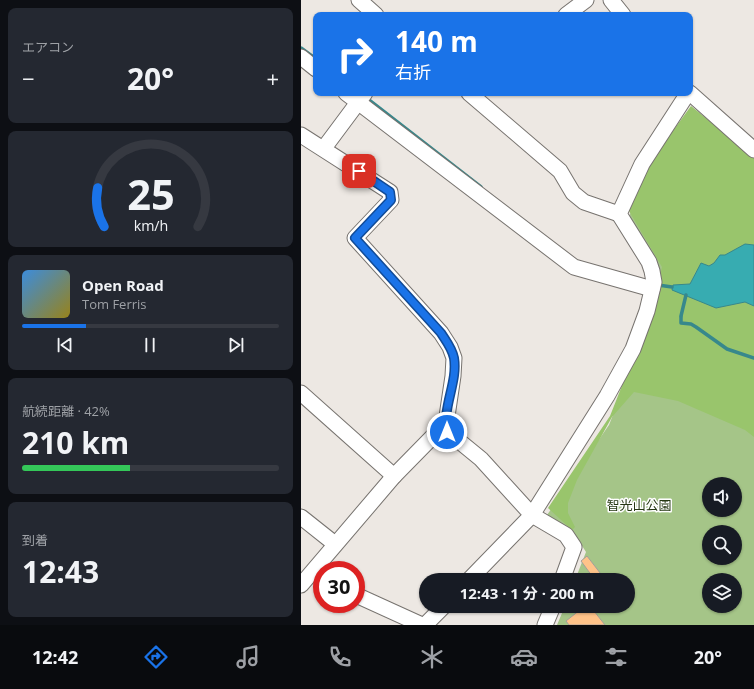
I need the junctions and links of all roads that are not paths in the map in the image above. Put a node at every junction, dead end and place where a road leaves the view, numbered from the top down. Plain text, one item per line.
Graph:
1 (359, 0) edge
2 (586, 0) edge
3 (611, 0) edge
4 (373, 12) edge
5 (569, 12) edge
6 (621, 12) edge
7 (301, 57) edge
8 (313, 67) edge
9 (472, 96) edge
10 (687, 96) edge
11 (692, 96) edge
12 (362, 98) edge
13 (301, 135) edge
14 (324, 148) junction
15 (754, 150) edge
16 (619, 214) junction
17 (653, 285) junction
18 (301, 393) edge
19 (446, 423) junction
20 (394, 476) junction
21 (532, 516) junction
22 (301, 517) edge
23 (335, 544) junction
24 (476, 573) edge
25 (565, 573) edge
26 (308, 579) edge
27 (365, 599) edge
28 (436, 613) edge
29 (550, 613) edge
30 (422, 625) edge
31 (425, 625) edge
32 (545, 625) edge

1 - 4 street
2 - 5 street
3 - 6 street
7 - 8 street
9 - 16 street
10 - 16 street
11 - 15 street
12 - 14 street
12 - 17 street
13 - 14 street
14 - 19 street
16 - 17 street
17 - 21 street
18 - 20 street
19 - 20 street
19 - 21 street
20 - 23 street
21 - 24 street
21 - 25 street
22 - 23 street
23 - 26 street
27 - 30 street
28 - 31 street
29 - 32 street

